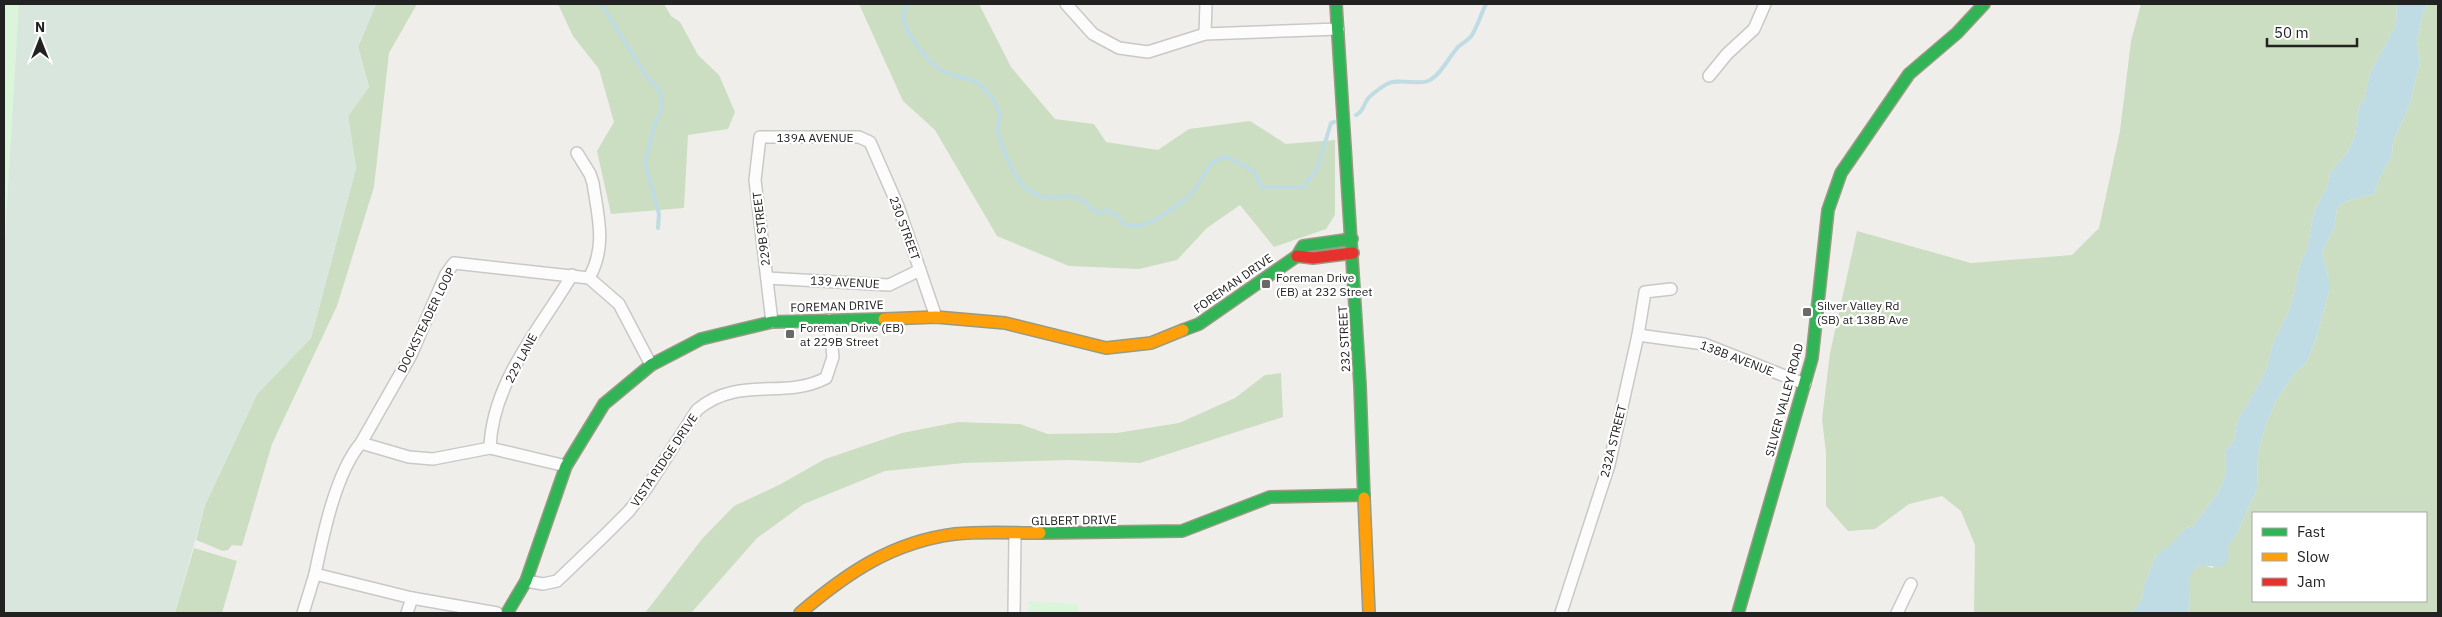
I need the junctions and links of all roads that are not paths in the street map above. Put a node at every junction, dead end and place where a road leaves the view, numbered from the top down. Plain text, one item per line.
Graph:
1 (1066, 4) edge
2 (1206, 4) edge
3 (1336, 4) edge
4 (1765, 4) edge
5 (1984, 4) edge
6 (1338, 29) junction
7 (1205, 34) junction
8 (1709, 76) dead end
9 (760, 137) joint
10 (870, 142) joint
11 (577, 153) dead end
12 (1352, 239) junction
13 (1353, 253) junction
14 (1297, 256) junction
15 (920, 270) junction
16 (572, 275) junction
17 (589, 278) junction
18 (767, 278) junction
19 (1671, 290) dead end
20 (936, 317) junction
21 (829, 320) junction
22 (772, 322) junction
23 (1638, 334) junction
24 (651, 365) junction
25 (1805, 384) junction
26 (361, 443) junction
27 (490, 448) junction
28 (566, 466) junction
29 (1364, 495) junction
30 (1014, 535) junction
31 (315, 574) junction
32 (526, 581) junction
33 (1911, 584) dead end
34 (412, 598) junction
35 (303, 613) edge
36 (407, 613) edge
37 (497, 613) edge
38 (507, 613) edge
39 (800, 613) edge
40 (1014, 613) edge
41 (1369, 613) edge
42 (1560, 613) edge
43 (1738, 613) edge
44 (1897, 613) edge

1 - 7 street
2 - 7 street
3 - 6 street, 232 STREET
4 - 8 street
5 - 25 street, SILVER VALLEY ROAD
6 - 7 street
6 - 12 street, 232 STREET
9 - 10 street, 139A AVENUE
9 - 18 street, 229B STREET
10 - 15 street, 230 STREET
11 - 17 street
12 - 13 street, 232 STREET
12 - 14 street, FOREMAN DRIVE
13 - 14 street
13 - 29 street, 232 STREET
14 - 20 street, FOREMAN DRIVE
15 - 18 street, 139 AVENUE
15 - 20 street, 230 STREET
16 - 17 street, DOCKSTEADER LOOP
16 - 26 street, DOCKSTEADER LOOP
16 - 27 street, 229 LANE
17 - 24 street
18 - 22 street, 229B STREET
19 - 23 street, 232A STREET
20 - 21 street, FOREMAN DRIVE
21 - 22 street, FOREMAN DRIVE
21 - 32 street, VISTA RIDGE DRIVE
22 - 24 street, FOREMAN DRIVE
23 - 25 street, 138B AVENUE
23 - 42 street, 232A STREET
24 - 28 street, FOREMAN DRIVE
25 - 43 street, SILVER VALLEY ROAD
26 - 27 street
26 - 31 street, DOCKSTEADER LOOP
27 - 28 street
28 - 32 street, FOREMAN DRIVE
29 - 30 street, GILBERT DRIVE
29 - 41 street, 232 STREET
30 - 39 street, GILBERT DRIVE
30 - 40 street
31 - 34 street
31 - 35 street, DOCKSTEADER LOOP
32 - 38 street, FOREMAN DRIVE
33 - 44 street
34 - 36 street
34 - 37 street

